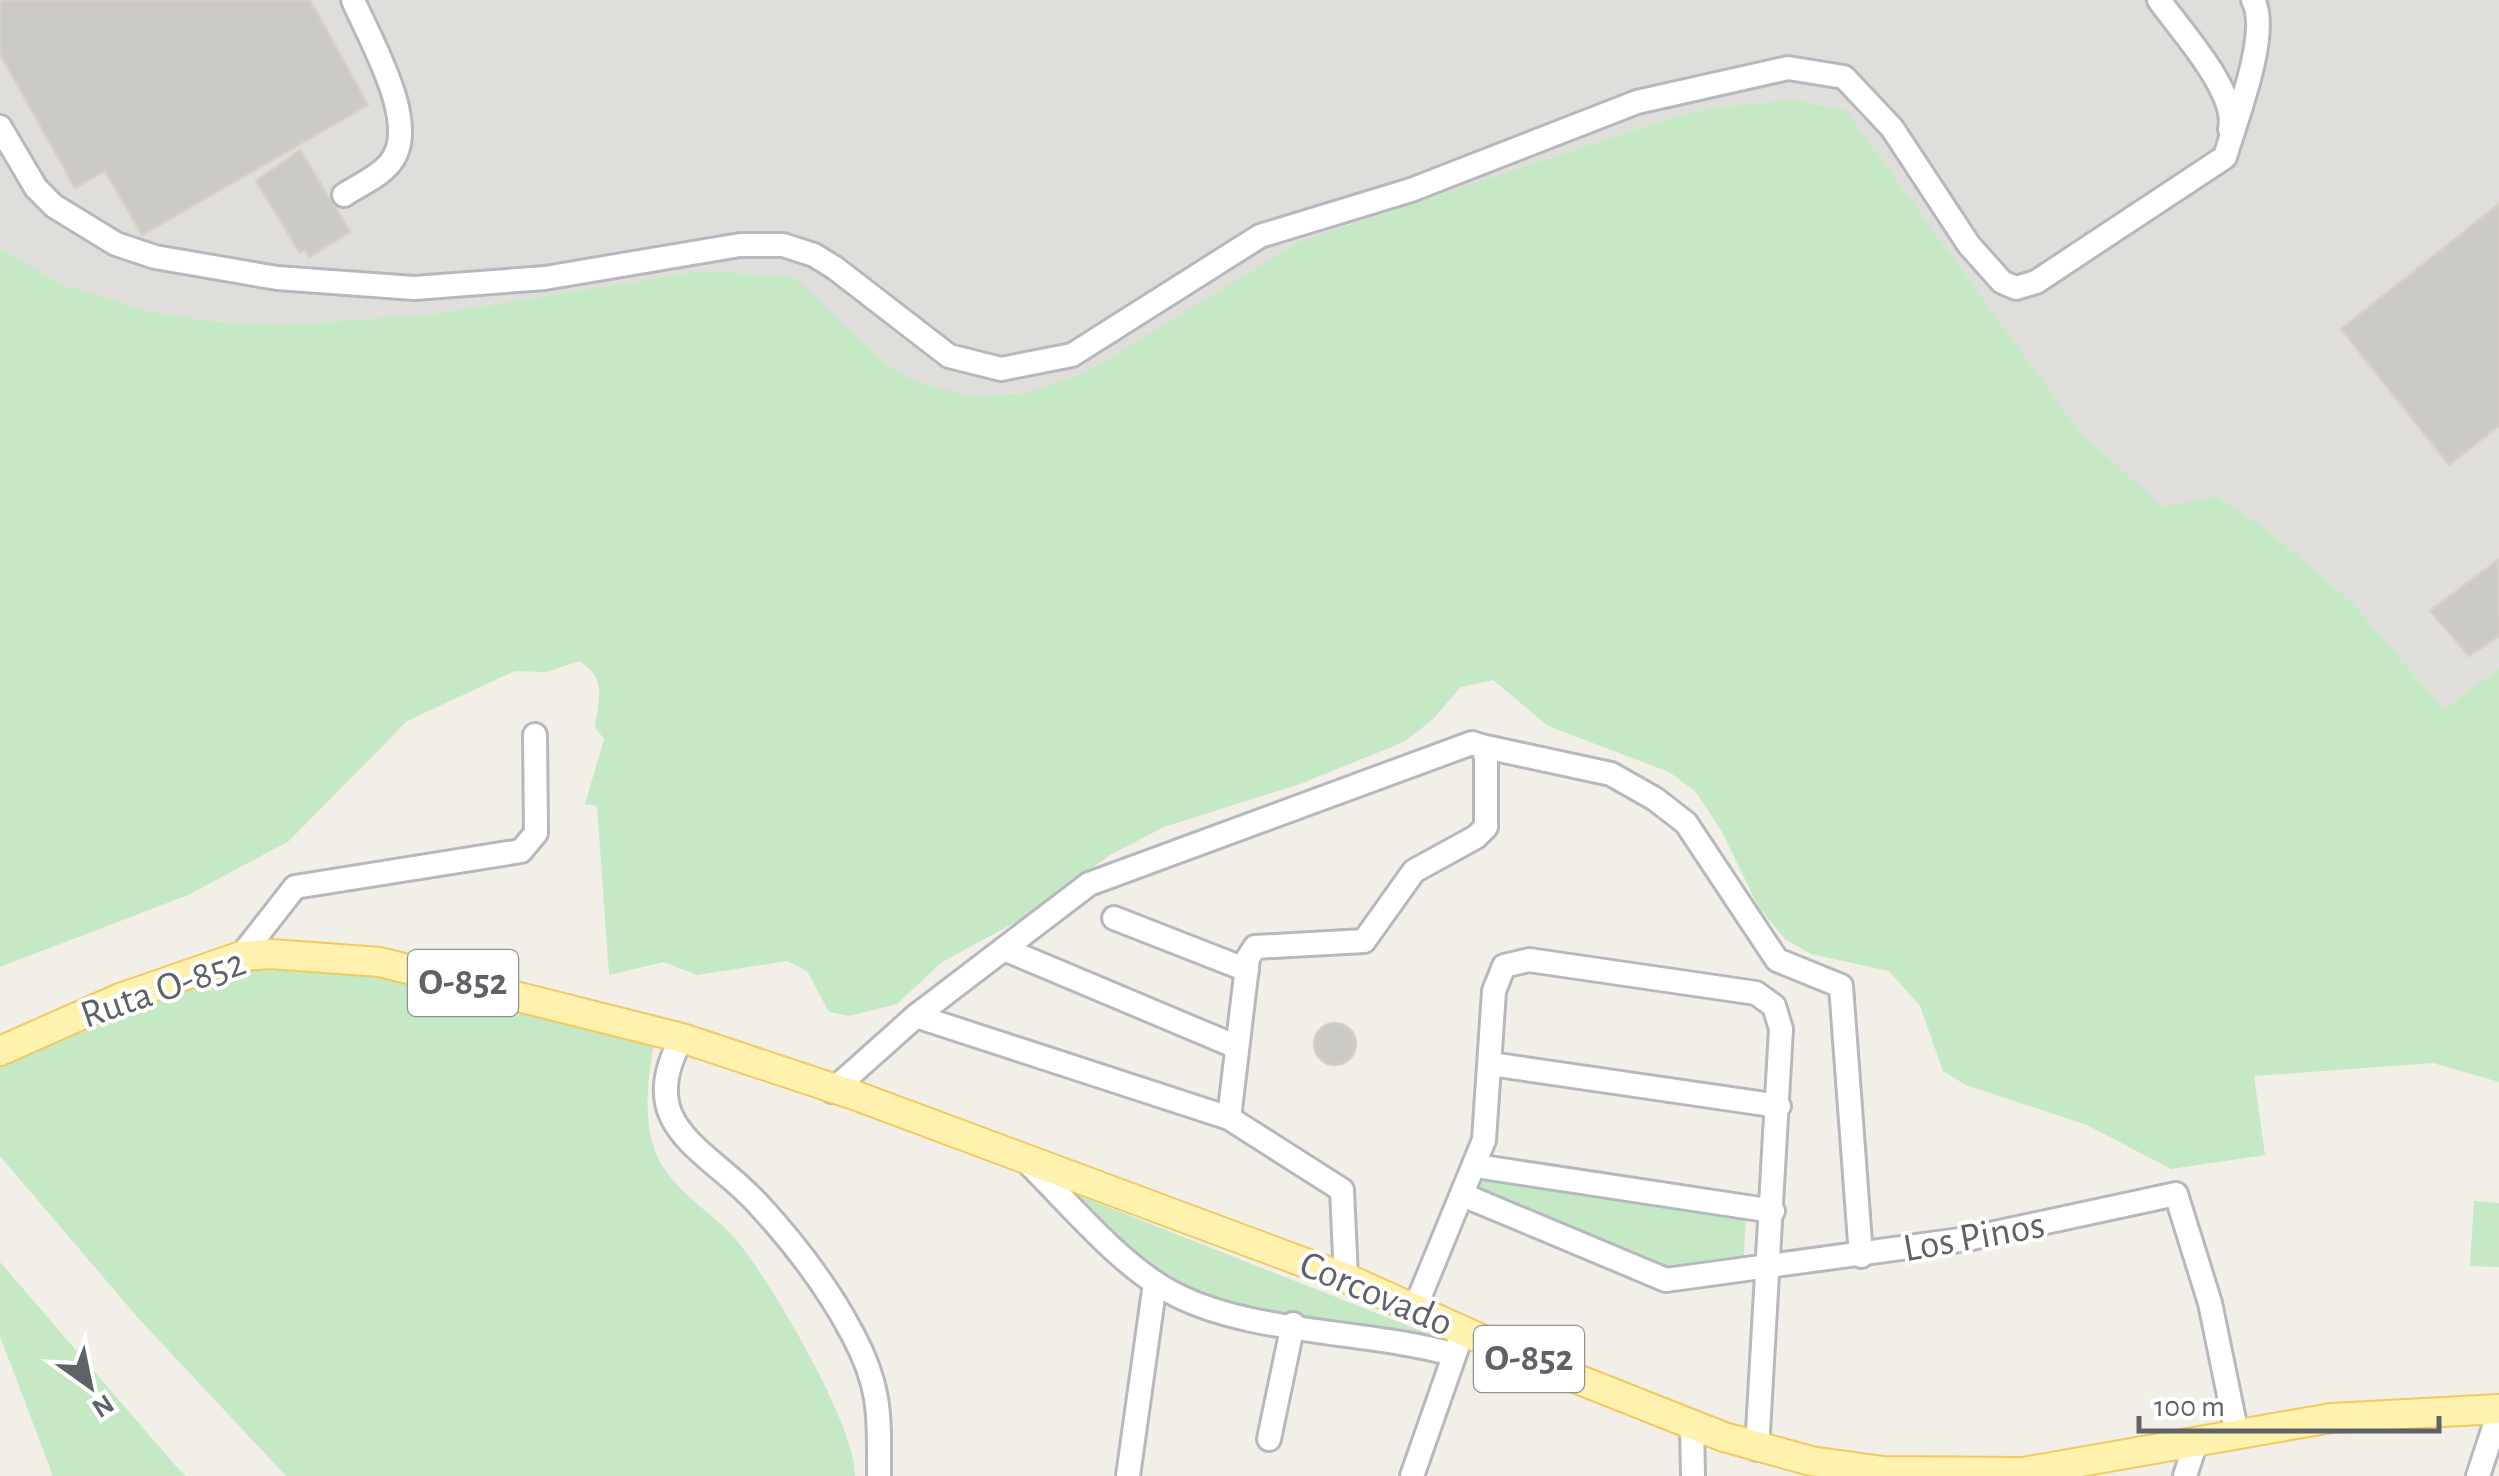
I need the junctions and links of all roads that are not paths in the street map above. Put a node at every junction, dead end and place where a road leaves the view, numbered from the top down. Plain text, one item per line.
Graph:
1 (354, 0) edge
2 (2159, 0) edge
3 (2253, 0) edge
4 (0, 126) edge
5 (2225, 157) junction
6 (344, 194) dead end
7 (535, 735) dead end
8 (1480, 746) junction
9 (1114, 918) dead end
10 (1004, 949) junction
11 (241, 956) junction
12 (1247, 970) junction
13 (916, 1016) junction
14 (682, 1038) junction
15 (1237, 1047) junction
16 (0, 1050) edge
17 (1491, 1064) junction
18 (832, 1091) junction
19 (1779, 1106) junction
20 (1228, 1118) junction
21 (1023, 1158) junction
22 (1476, 1166) junction
23 (1463, 1195) junction
24 (1773, 1211) junction
25 (1861, 1256) junction
26 (1769, 1266) junction
27 (1346, 1278) junction
28 (1155, 1283) junction
29 (1415, 1308) junction
30 (1294, 1324) junction
31 (1459, 1342) junction
32 (2499, 1411) edge
33 (1692, 1424) junction
34 (2237, 1434) junction
35 (1269, 1439) dead end
36 (2196, 1442) junction
37 (1757, 1449) junction
38 (879, 1476) edge
39 (1128, 1476) edge
40 (1412, 1476) edge
41 (1693, 1476) edge
42 (2185, 1476) edge
43 (2478, 1476) edge

1 - 6 street
2 - 5 street
3 - 5 street
4 - 5 street
7 - 11 street
8 - 10 street
8 - 12 street
8 - 25 street
9 - 12 street
10 - 13 street
10 - 15 street
11 - 14 main road, Ruta O-852 / O-852
11 - 16 main road, Ruta O-852 / O-852
12 - 15 street
13 - 18 street
13 - 20 street
14 - 18 main road, Corcovado / O-852
14 - 38 street
15 - 20 street
17 - 19 street
17 - 19 street
17 - 22 street
18 - 21 main road, Corcovado / O-852
19 - 24 street
20 - 27 street
21 - 27 main road, Corcovado / O-852
21 - 28 street
22 - 23 street
22 - 24 street
23 - 26 street, Los Pinos
23 - 29 street
24 - 26 street
25 - 26 street, Los Pinos
25 - 34 street, Los Pinos
26 - 37 street
27 - 29 main road, Corcovado / O-852
28 - 30 street
28 - 39 street
29 - 31 main road, Corcovado / O-852
30 - 31 street
30 - 35 street
31 - 33 main road, Corcovado / O-852
31 - 40 street
32 - 34 main road, Corcovado / O-852
32 - 43 street
33 - 37 main road, Corcovado / O-852
33 - 41 street
34 - 36 main road, Corcovado / O-852
36 - 37 main road, Corcovado / O-852
36 - 42 street

